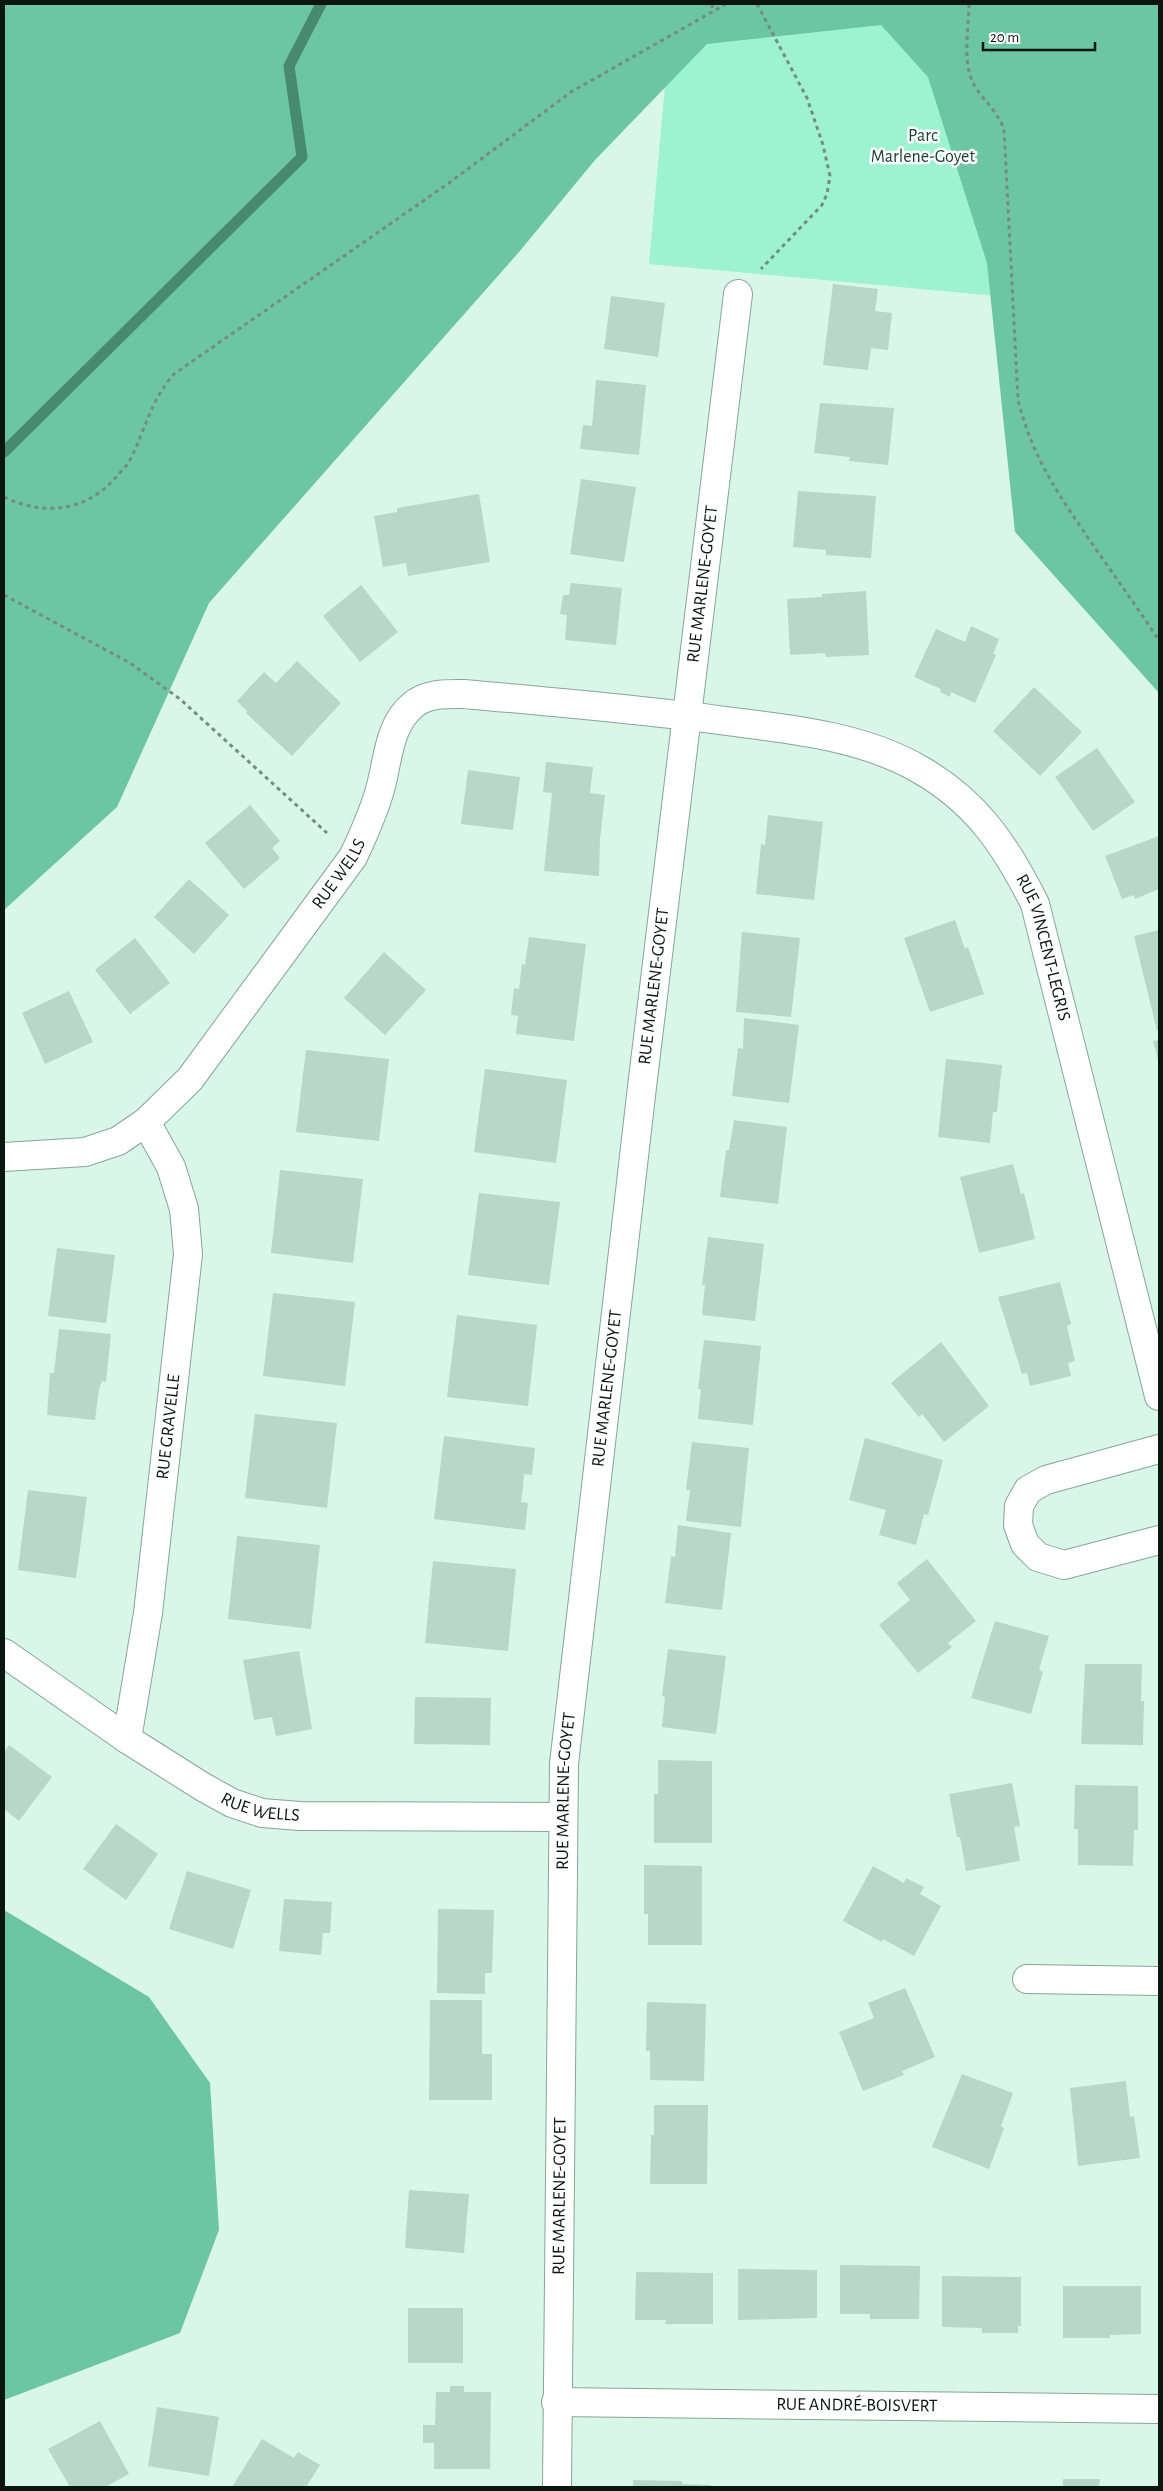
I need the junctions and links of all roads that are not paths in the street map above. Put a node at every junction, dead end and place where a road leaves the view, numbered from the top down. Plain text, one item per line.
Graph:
1 (738, 294) road end
2 (687, 716) junction
3 (146, 1122) junction
4 (4, 1157) edge
5 (1159, 1396) edge
6 (1159, 1449) edge
7 (1159, 1540) edge
8 (4, 1653) edge
9 (127, 1738) junction
10 (561, 1818) junction
11 (1027, 1979) dead end
12 (1159, 1981) edge
13 (556, 2402) junction
14 (1159, 2408) edge
15 (556, 2487) edge

1 - 2 street, RUE MARLENE-GOYET
2 - 3 street, RUE WELLS
2 - 5 street, RUE VINCENT-LEGRIS
2 - 10 street, RUE MARLENE-GOYET
3 - 4 street, RUE WELLS
3 - 9 street, RUE GRAVELLE
6 - 7 street
8 - 9 street, RUE WELLS
9 - 10 street, RUE WELLS
10 - 13 street, RUE MARLENE-GOYET
11 - 12 street
13 - 14 street, RUE ANDRÉ-BOISVERT
13 - 15 street, RUE MARLENE-GOYET

